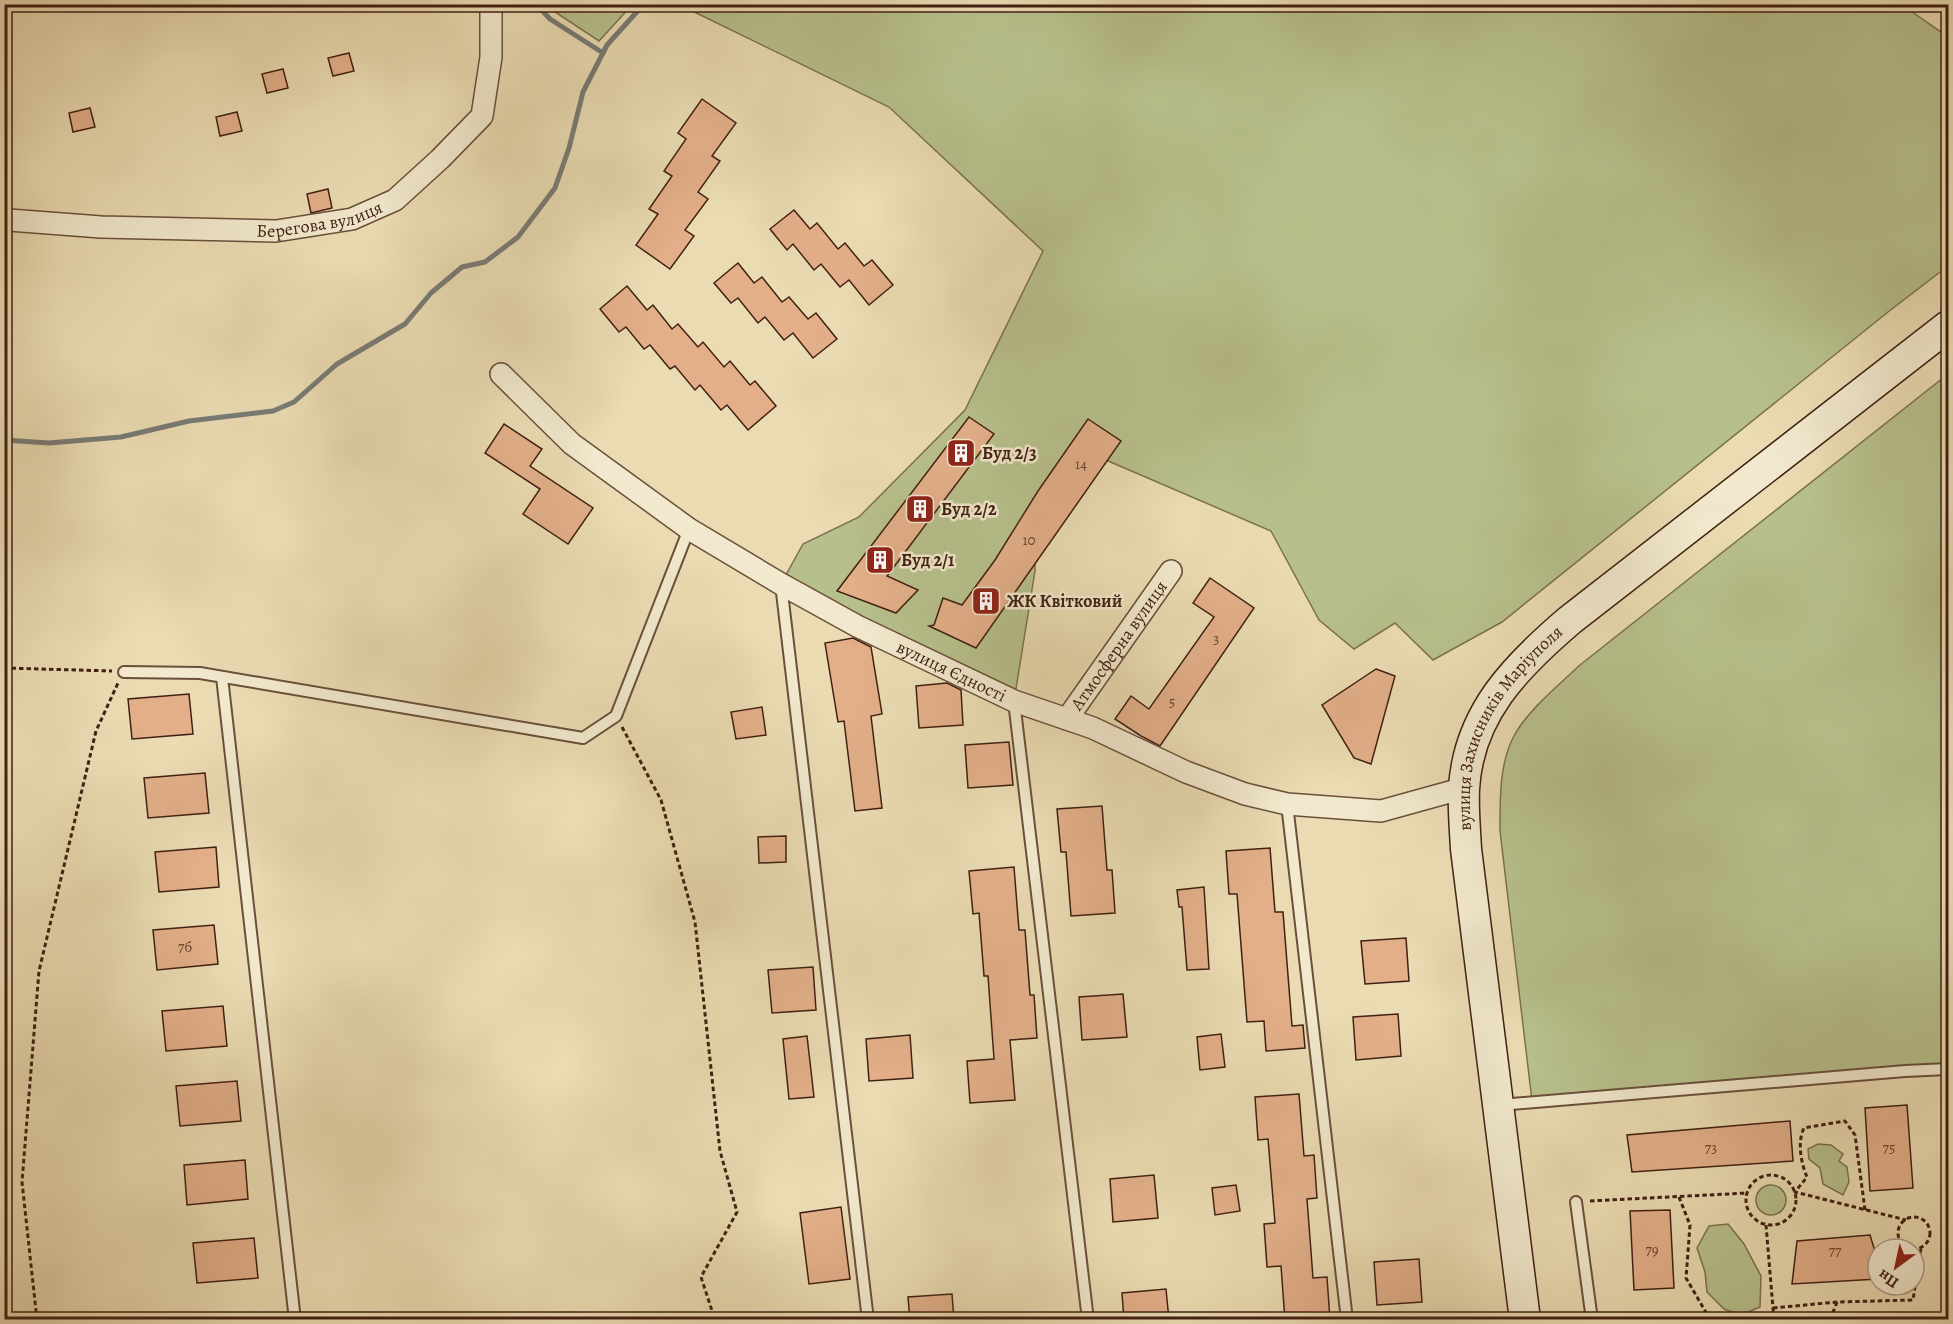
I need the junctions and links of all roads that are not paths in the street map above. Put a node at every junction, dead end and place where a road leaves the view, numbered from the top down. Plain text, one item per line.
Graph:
1 (491, 4) edge
2 (9, 220) dead end
3 (1948, 326) edge
4 (501, 374) dead end
5 (689, 529) junction
6 (1171, 571) dead end
7 (781, 584) junction
8 (124, 672) road end
9 (222, 677) junction
10 (1014, 701) junction
11 (1067, 719) junction
12 (1464, 788) junction
13 (1287, 804) junction
14 (1948, 1070) edge
15 (1498, 1105) junction
16 (1576, 1202) road end
17 (295, 1320) edge
18 (868, 1320) edge
19 (1088, 1320) edge
20 (1347, 1320) edge
21 (1525, 1320) edge
22 (1592, 1320) edge

1 - 2 street, Берегова вулиця
3 - 12 main road, вулиця Захисників Маріуполя
4 - 5 street, вулиця Єдності
5 - 7 street, вулиця Єдності
5 - 9 lane
6 - 11 street, Атмосферна вулиця
7 - 10 street, вулиця Єдності
7 - 18 lane
8 - 9 lane
9 - 17 lane
10 - 11 street, вулиця Єдності
10 - 19 lane
11 - 13 street, вулиця Єдності
12 - 13 street, вулиця Єдності
12 - 15 main road, вулиця Захисників Маріуполя
13 - 20 lane
14 - 15 lane
15 - 21 main road, вулиця Захисників Маріуполя
16 - 22 lane

